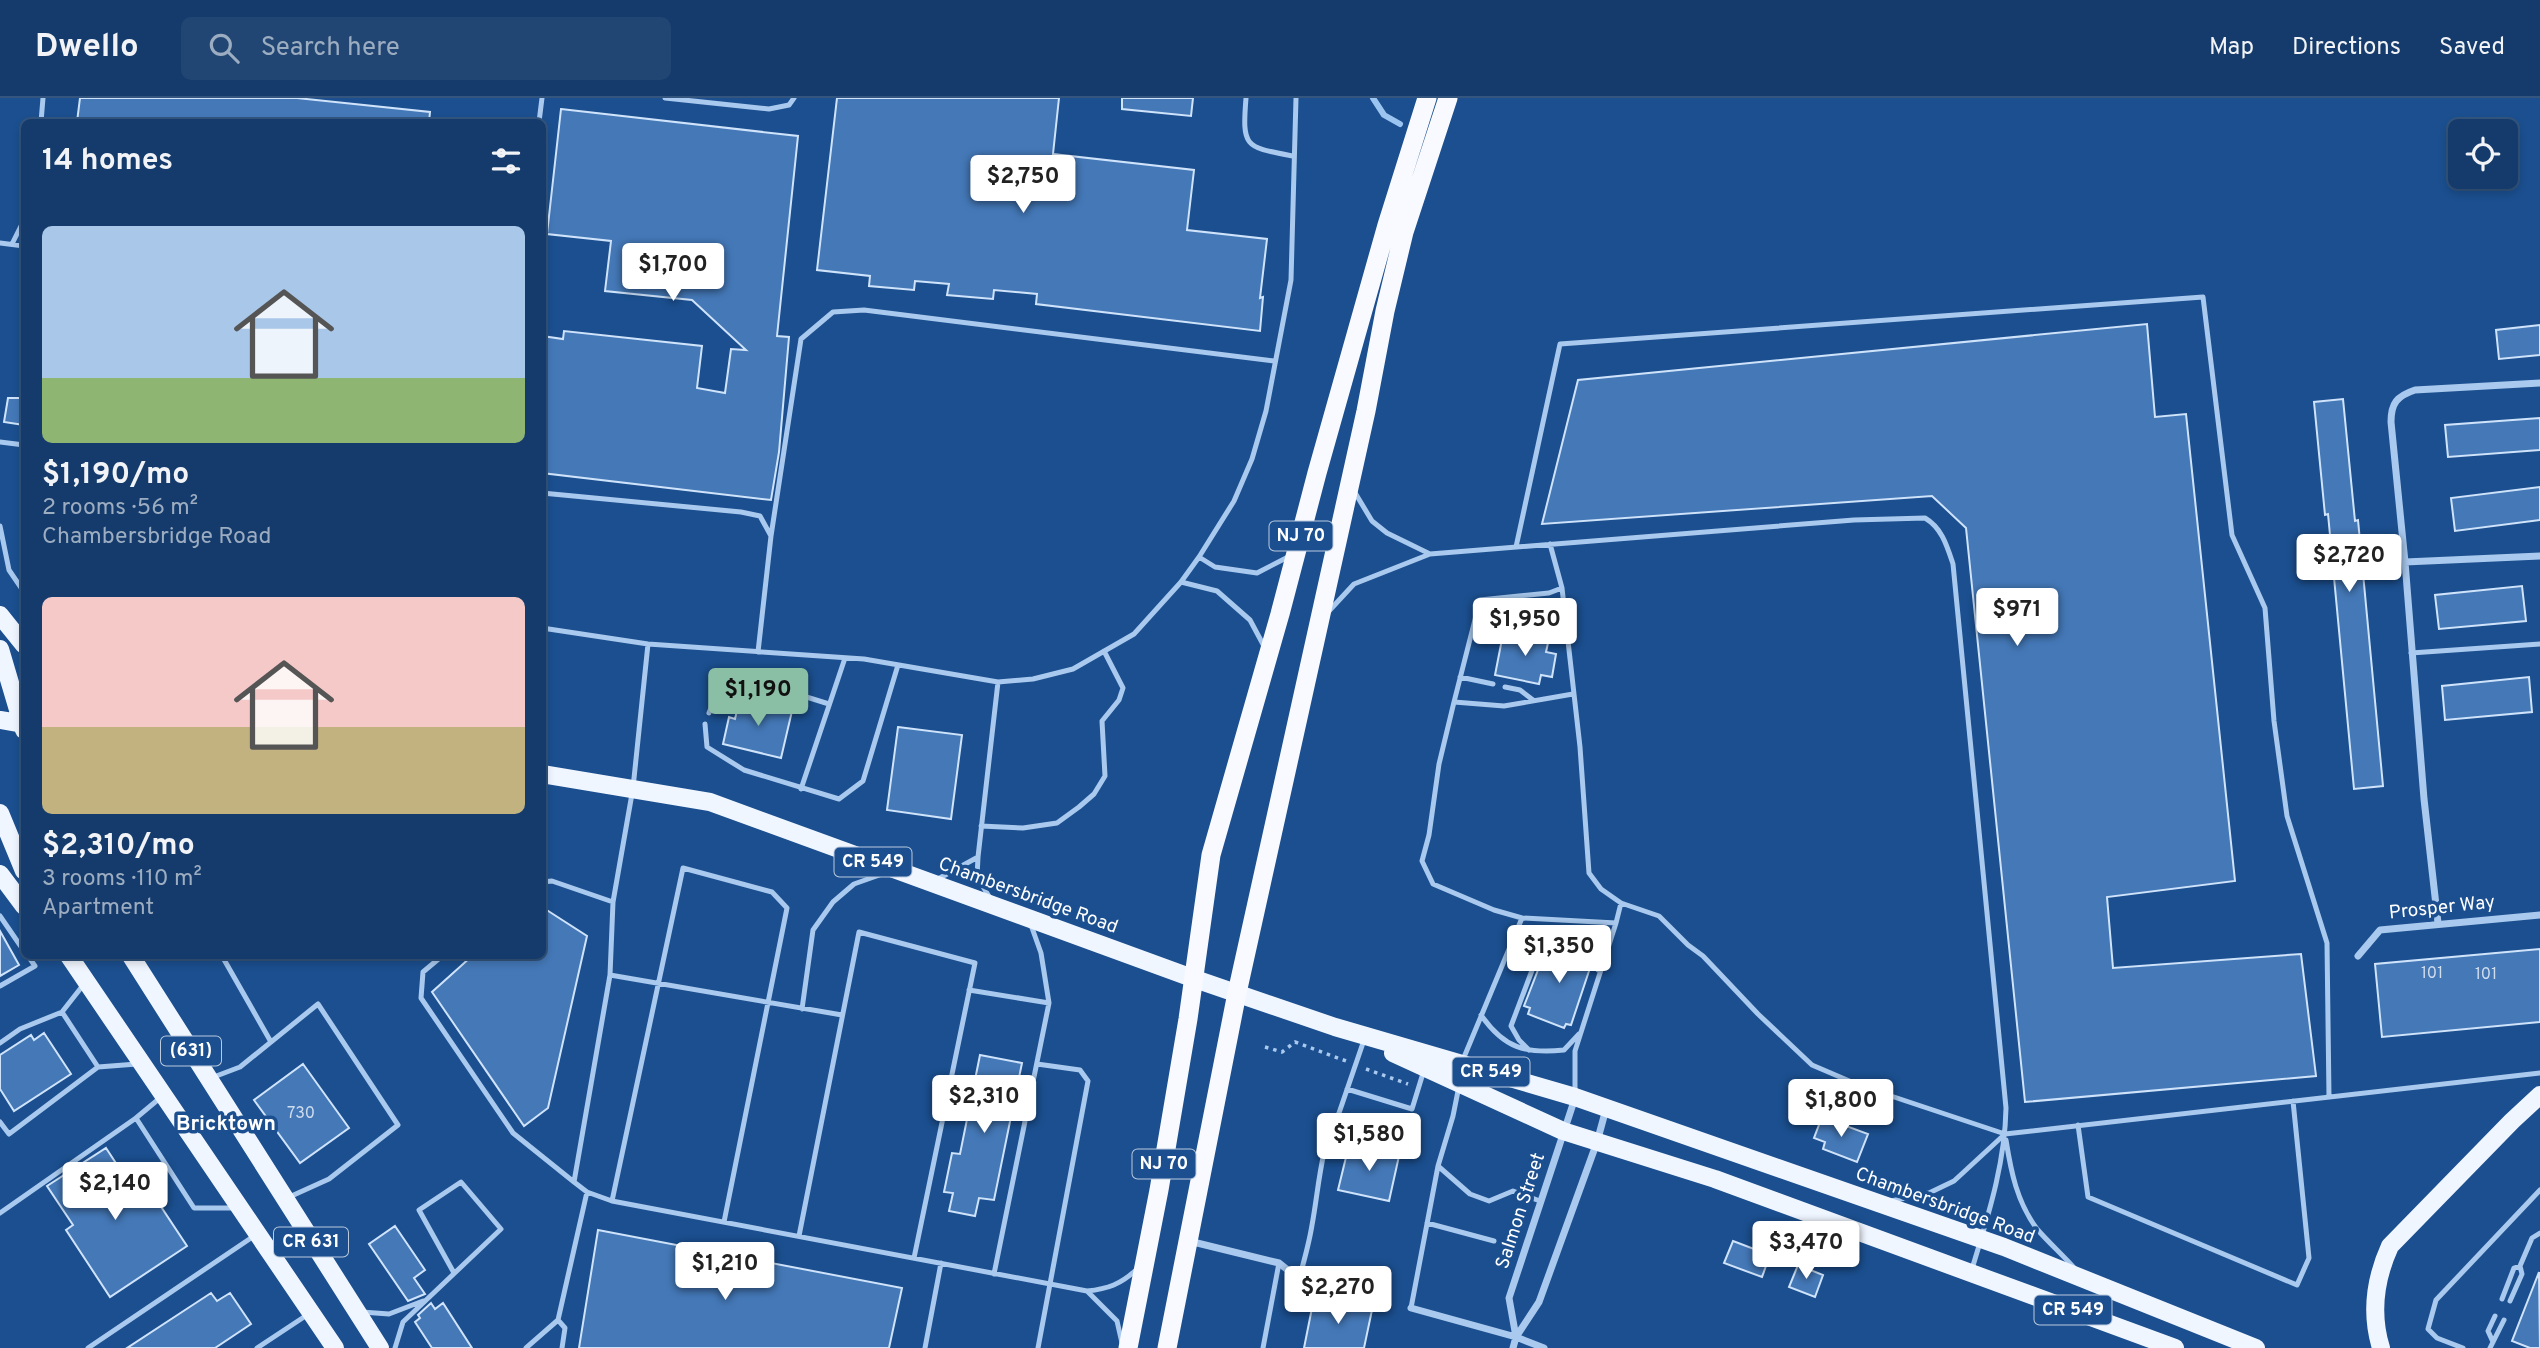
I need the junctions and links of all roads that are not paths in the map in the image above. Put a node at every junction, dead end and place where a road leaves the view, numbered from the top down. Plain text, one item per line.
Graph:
1 (43, 98) edge
2 (542, 98) edge
3 (665, 98) edge
4 (794, 98) edge
5 (1246, 98) edge
6 (1296, 98) edge
7 (1427, 98) edge
8 (1448, 98) edge
9 (41, 119) edge
10 (539, 119) edge
11 (1293, 156) junction
12 (21, 226) edge
13 (0, 243) edge
14 (12, 244) junction
15 (21, 246) edge
16 (1274, 361) junction
17 (2540, 383) edge
18 (0, 442) edge
19 (21, 445) edge
20 (1349, 482) junction
21 (546, 493) edge
22 (0, 526) edge
23 (771, 536) junction
24 (1550, 544) junction
25 (1516, 547) junction
26 (1296, 553) junction
27 (1430, 554) junction
28 (2540, 556) edge
29 (1199, 557) junction
30 (2404, 562) junction
31 (1181, 582) junction
32 (21, 587) edge
33 (1562, 588) junction
34 (0, 615) edge
35 (1318, 624) junction
36 (546, 629) edge
37 (21, 641) edge
38 (648, 644) junction
39 (2540, 644) edge
40 (0, 649) edge
41 (758, 652) junction
42 (1104, 652) junction
43 (2411, 653) junction
44 (1269, 655) junction
45 (845, 658) junction
46 (898, 665) junction
47 (1460, 677) junction
48 (998, 682) junction
49 (1493, 684) dead end
50 (1505, 687) dead end
51 (1573, 694) junction
52 (1533, 701) junction
53 (1454, 702) junction
54 (829, 704) junction
55 (709, 713) dead end
56 (21, 716) edge
57 (0, 720) edge
58 (705, 724) dead end
59 (21, 725) edge
60 (546, 775) edge
61 (633, 788) junction
62 (801, 789) junction
63 (0, 813) edge
64 (981, 826) junction
65 (978, 857) junction
66 (21, 864) edge
67 (894, 869) junction
68 (546, 882) edge
69 (930, 883) junction
70 (3, 884) edge
71 (613, 902) junction
72 (21, 903) edge
73 (1621, 904) junction
74 (995, 906) junction
75 (2540, 915) edge
76 (0, 916) edge
77 (1521, 918) junction
78 (1029, 919) junction
79 (1616, 923) junction
80 (2438, 923) junction
81 (21, 947) edge
82 (2358, 956) dead end
83 (30, 959) edge
84 (69, 959) edge
85 (133, 959) edge
86 (224, 959) edge
87 (438, 959) edge
88 (610, 975) junction
89 (1195, 979) junction
90 (1597, 982) junction
91 (87, 983) junction
92 (658, 985) junction
93 (0, 986) edge
94 (969, 990) junction
95 (1237, 993) junction
96 (768, 1003) junction
97 (1049, 1003) junction
98 (802, 1009) junction
99 (62, 1012) junction
100 (1481, 1015) junction
101 (842, 1016) junction
102 (1335, 1027) junction
103 (1582, 1031) junction
104 (1364, 1040) junction
105 (271, 1042) junction
106 (0, 1043) edge
107 (1529, 1050) junction
108 (141, 1064) junction
109 (1037, 1064) junction
110 (1461, 1064) junction
111 (98, 1067) junction
112 (1425, 1068) junction
113 (2540, 1073) edge
114 (208, 1078) junction
115 (1459, 1083) junction
116 (1348, 1089) junction
117 (163, 1096) junction
118 (2540, 1096) edge
119 (1575, 1097) junction
120 (2329, 1097) junction
121 (2293, 1101) junction
122 (1606, 1109) junction
123 (136, 1118) junction
124 (0, 1122) edge
125 (2078, 1125) junction
126 (1563, 1130) junction
127 (243, 1134) joint
128 (2005, 1134) junction
129 (1597, 1142) junction
130 (1438, 1166) junction
131 (574, 1182) junction
132 (2540, 1190) edge
133 (587, 1192) junction
134 (284, 1200) junction
135 (612, 1200) junction
136 (1540, 1201) junction
137 (1879, 1204) junction
138 (239, 1208) junction
139 (0, 1213) edge
140 (724, 1222) junction
141 (1427, 1223) junction
142 (2540, 1233) edge
143 (257, 1234) junction
144 (799, 1236) junction
145 (1981, 1239) junction
146 (1189, 1241) junction
147 (1494, 1241) dead end
148 (914, 1258) junction
149 (1146, 1260) junction
150 (941, 1263) junction
151 (1279, 1263) junction
152 (2520, 1266) junction
153 (1971, 1272) junction
154 (454, 1273) junction
155 (995, 1274) junction
156 (1300, 1279) junction
157 (2084, 1279) junction
158 (1052, 1285) junction
159 (1346, 1289) dead end
160 (1087, 1291) junction
161 (2502, 1298) dead end
162 (426, 1300) junction
163 (2510, 1301) dead end
164 (1411, 1308) joint
165 (311, 1312) junction
166 (356, 1312) junction
167 (2495, 1316) dead end
168 (558, 1320) junction
169 (2504, 1320) dead end
170 (1516, 1337) junction
171 (2491, 1345) edge
172 (88, 1348) edge
173 (257, 1348) edge
174 (335, 1348) edge
175 (380, 1348) edge
176 (395, 1348) edge
177 (526, 1348) edge
178 (562, 1348) edge
179 (925, 1348) edge
180 (1038, 1348) edge
181 (1126, 1348) edge
182 (1167, 1348) edge
183 (1263, 1348) edge
184 (1513, 1348) edge
185 (1544, 1348) edge
186 (2175, 1348) edge
187 (2256, 1348) edge
188 (2381, 1348) edge
189 (2463, 1348) edge

1 - 9 lane
2 - 10 lane
3 - 4 lane
5 - 11 lane
6 - 11 lane
7 - 26 highway, NJ 70
8 - 20 highway, NJ 70
11 - 16 lane
12 - 14 lane
13 - 14 lane
14 - 15 lane
16 - 23 lane
16 - 29 lane
17 - 30 street
18 - 19 lane
20 - 27 lane
20 - 35 highway, NJ 70
21 - 23 lane
22 - 32 lane
23 - 41 lane
24 - 25 lane
24 - 33 lane
24 - 128 lane
25 - 27 lane
25 - 120 lane
26 - 29 lane
26 - 44 highway, NJ 70
27 - 35 lane
28 - 30 street
29 - 31 lane
30 - 43 street
31 - 42 lane
31 - 44 lane
33 - 47 lane
33 - 51 lane
34 - 37 main road
35 - 95 highway, NJ 70
36 - 38 lane
38 - 41 lane
38 - 61 lane
39 - 43 lane
40 - 56 main road
41 - 45 lane
42 - 48 lane
42 - 64 lane
43 - 80 street
44 - 89 highway, NJ 70
45 - 46 lane
45 - 54 lane
46 - 48 lane
46 - 62 lane
47 - 49 lane
47 - 53 lane
48 - 64 lane
50 - 52 lane
51 - 52 lane
51 - 73 lane
52 - 53 lane
53 - 77 lane
54 - 55 lane
54 - 62 lane
57 - 59 main road
58 - 62 lane
60 - 61 main road, Chambersbridge Road / CR 549
61 - 67 main road, Chambersbridge Road / CR 549
61 - 71 lane
63 - 66 main road
64 - 65 lane
65 - 69 lane
65 - 74 lane
67 - 69 main road, Chambersbridge Road / CR 549
67 - 98 lane
68 - 71 lane
69 - 74 main road, Chambersbridge Road / CR 549
70 - 72 main road
71 - 88 lane
73 - 79 lane
73 - 128 lane
74 - 78 main road, Chambersbridge Road / CR 549
75 - 80 street, Prosper Way
76 - 81 lane
77 - 79 lane
77 - 100 lane
78 - 89 main road, Chambersbridge Road / CR 549
78 - 97 lane
79 - 90 lane
80 - 82 street, Prosper Way
83 - 93 lane
84 - 91 main road
85 - 114 main road, (631)
86 - 105 lane
87 - 131 lane
88 - 92 lane
88 - 131 lane
89 - 95 main road, Chambersbridge Road / CR 549
89 - 149 highway, NJ 70
90 - 103 lane
90 - 107 lane
91 - 99 lane
91 - 108 main road, CR 631
92 - 96 lane
92 - 96 lane
92 - 135 lane
94 - 97 lane
94 - 101 lane
94 - 148 lane
95 - 102 main road, Chambersbridge Road / CR 549
95 - 146 highway, NJ 70
96 - 98 lane
96 - 140 lane
97 - 109 lane
98 - 101 lane
99 - 106 lane
99 - 111 lane
100 - 107 lane
100 - 110 lane
101 - 144 lane
102 - 104 main road, Chambersbridge Road / CR 549
102 - 110 main road, Chambersbridge Road / CR 549
103 - 107 lane
103 - 119 lane
104 - 112 main road, Chambersbridge Road / CR 549
104 - 116 lane
105 - 114 lane
105 - 134 lane
108 - 111 lane
108 - 117 main road, CR 631
109 - 155 lane
109 - 158 lane
110 - 119 main road, Chambersbridge Road / CR 549
111 - 124 lane
112 - 115 main road, Chambersbridge Road / CR 549
112 - 116 lane
113 - 120 lane
114 - 127 main road, (631)
115 - 126 main road, Chambersbridge Road / CR 549
115 - 130 lane
116 - 156 lane
117 - 123 lane
117 - 138 main road, CR 631
118 - 188 main road
119 - 122 main road, Chambersbridge Road / CR 549
119 - 126 street, Salmon Street
120 - 121 lane
121 - 125 lane
121 - 125 lane
122 - 129 street, Salmon Street
122 - 137 main road, Chambersbridge Road / CR 549
123 - 138 lane
123 - 139 lane
125 - 128 lane
126 - 129 main road, Chambersbridge Road / CR 549
126 - 136 street, Salmon Street
127 - 134 main road, CR 631
128 - 137 lane
128 - 145 lane
128 - 157 lane
129 - 153 main road, Chambersbridge Road / CR 549
129 - 170 street, Salmon Street
130 - 136 lane
130 - 141 lane
131 - 133 lane
132 - 189 lane
133 - 135 lane
133 - 168 lane
134 - 166 main road, CR 631
135 - 140 lane
136 - 170 street, Salmon Street
137 - 145 main road, Chambersbridge Road / CR 549
138 - 143 main road, CR 631
140 - 144 lane
141 - 147 lane
141 - 164 lane
142 - 152 lane
143 - 165 main road, CR 631
143 - 172 lane
144 - 148 lane
145 - 153 lane
145 - 157 main road, Chambersbridge Road / CR 549
146 - 151 street
146 - 182 highway, NJ 70
148 - 150 lane
149 - 160 lane
149 - 181 highway, NJ 70
150 - 155 lane
150 - 179 lane
151 - 156 street
151 - 183 lane
152 - 161 lane
152 - 163 lane
153 - 186 main road, Chambersbridge Road / CR 549
154 - 154 lane
154 - 162 lane
155 - 158 lane
156 - 159 street
157 - 187 main road, Chambersbridge Road / CR 549
158 - 160 lane
158 - 180 lane
160 - 181 lane
162 - 166 lane
162 - 176 lane
164 - 170 street
165 - 173 lane
165 - 174 main road, CR 631
166 - 175 main road, CR 631
167 - 171 lane
168 - 177 lane
168 - 178 lane
169 - 171 lane
170 - 184 street, Salmon Street
170 - 185 street

